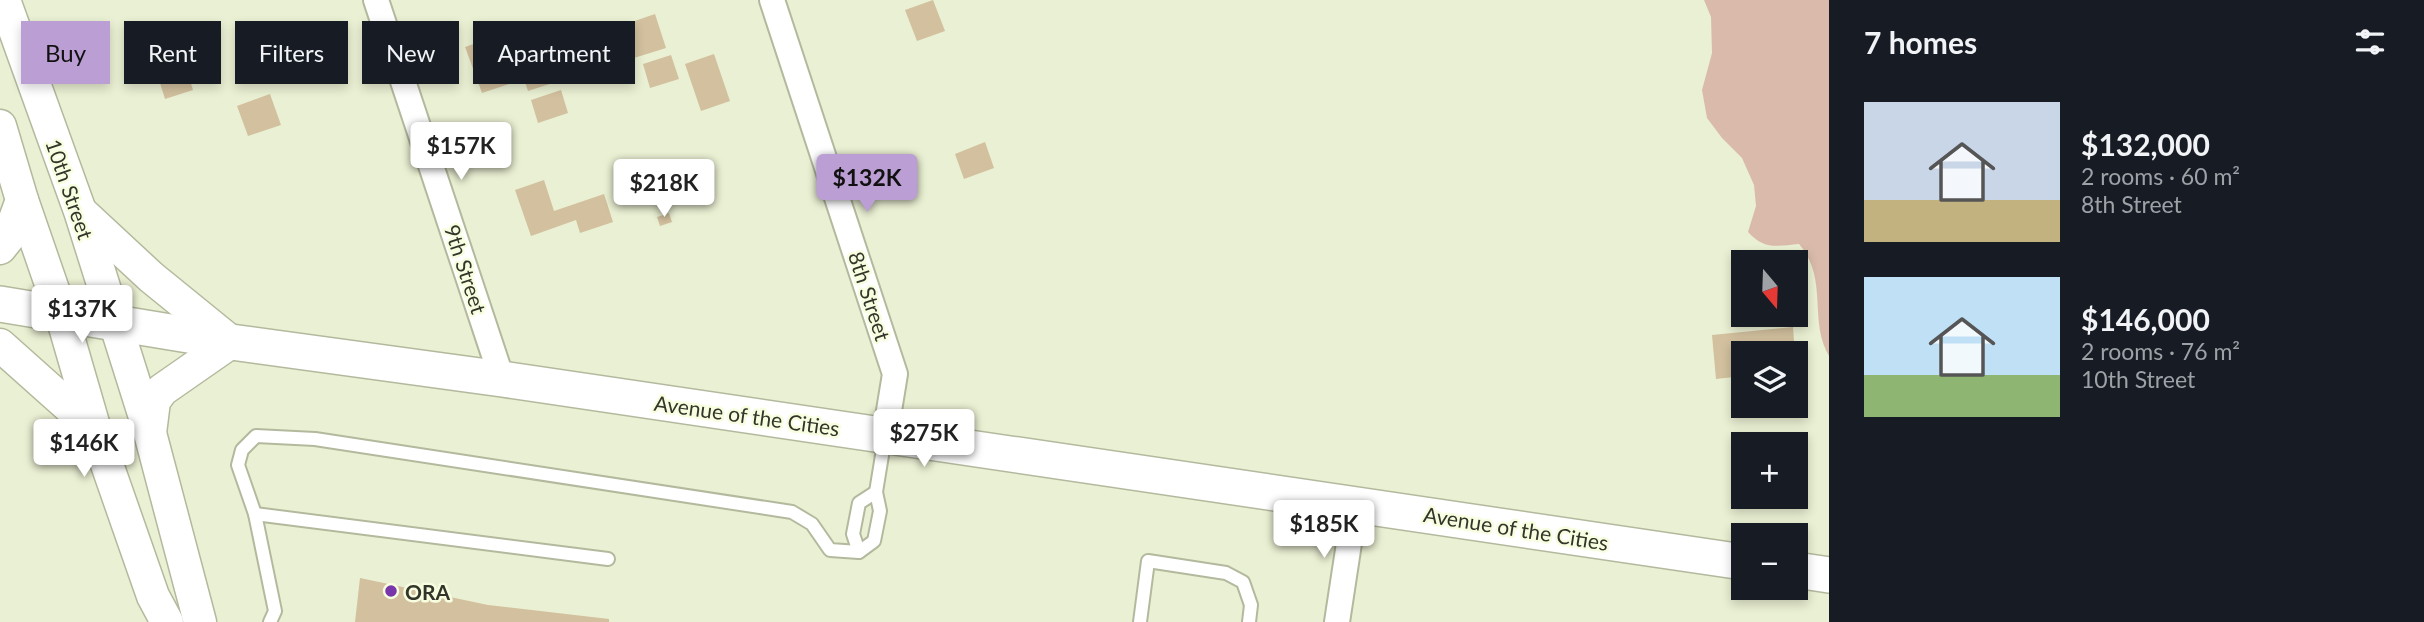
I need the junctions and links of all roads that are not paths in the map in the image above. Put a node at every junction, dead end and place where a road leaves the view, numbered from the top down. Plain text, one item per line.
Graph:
1 (4, 0) edge
2 (376, 0) edge
3 (772, 0) edge
4 (0, 126) edge
5 (22, 200) junction
6 (80, 211) junction
7 (0, 248) edge
8 (0, 304) edge
9 (61, 313) junction
10 (113, 323) junction
11 (231, 342) junction
12 (0, 345) edge
13 (502, 379) junction
14 (95, 430) junction
15 (149, 433) junction
16 (885, 435) junction
17 (876, 492) junction
18 (1355, 504) junction
19 (255, 514) junction
20 (859, 552) junction
21 (608, 559) dead end
22 (1731, 560) edge
23 (167, 622) edge
24 (200, 622) edge
25 (270, 622) edge
26 (1140, 622) edge
27 (1249, 622) edge
28 (1337, 622) edge

1 - 6 street, 10th Street
2 - 13 street, 9th Street
3 - 16 street, 8th Street
4 - 5 street
5 - 7 street
5 - 9 street
6 - 10 street, 10th Street
6 - 11 street
8 - 9 main road, Avenue of the Cities
9 - 10 main road, Avenue of the Cities
9 - 14 street
10 - 11 main road, Avenue of the Cities
10 - 15 street, 10th Street
11 - 13 main road, Avenue of the Cities
11 - 15 street
12 - 14 street
13 - 16 main road, Avenue of the Cities
14 - 23 street
15 - 24 street, 10th Street
16 - 17 lane
16 - 18 main road, Avenue of the Cities
17 - 20 lane
17 - 20 lane
18 - 22 main road, Avenue of the Cities
18 - 28 street
19 - 20 lane
19 - 21 lane
19 - 25 lane
26 - 27 lane

